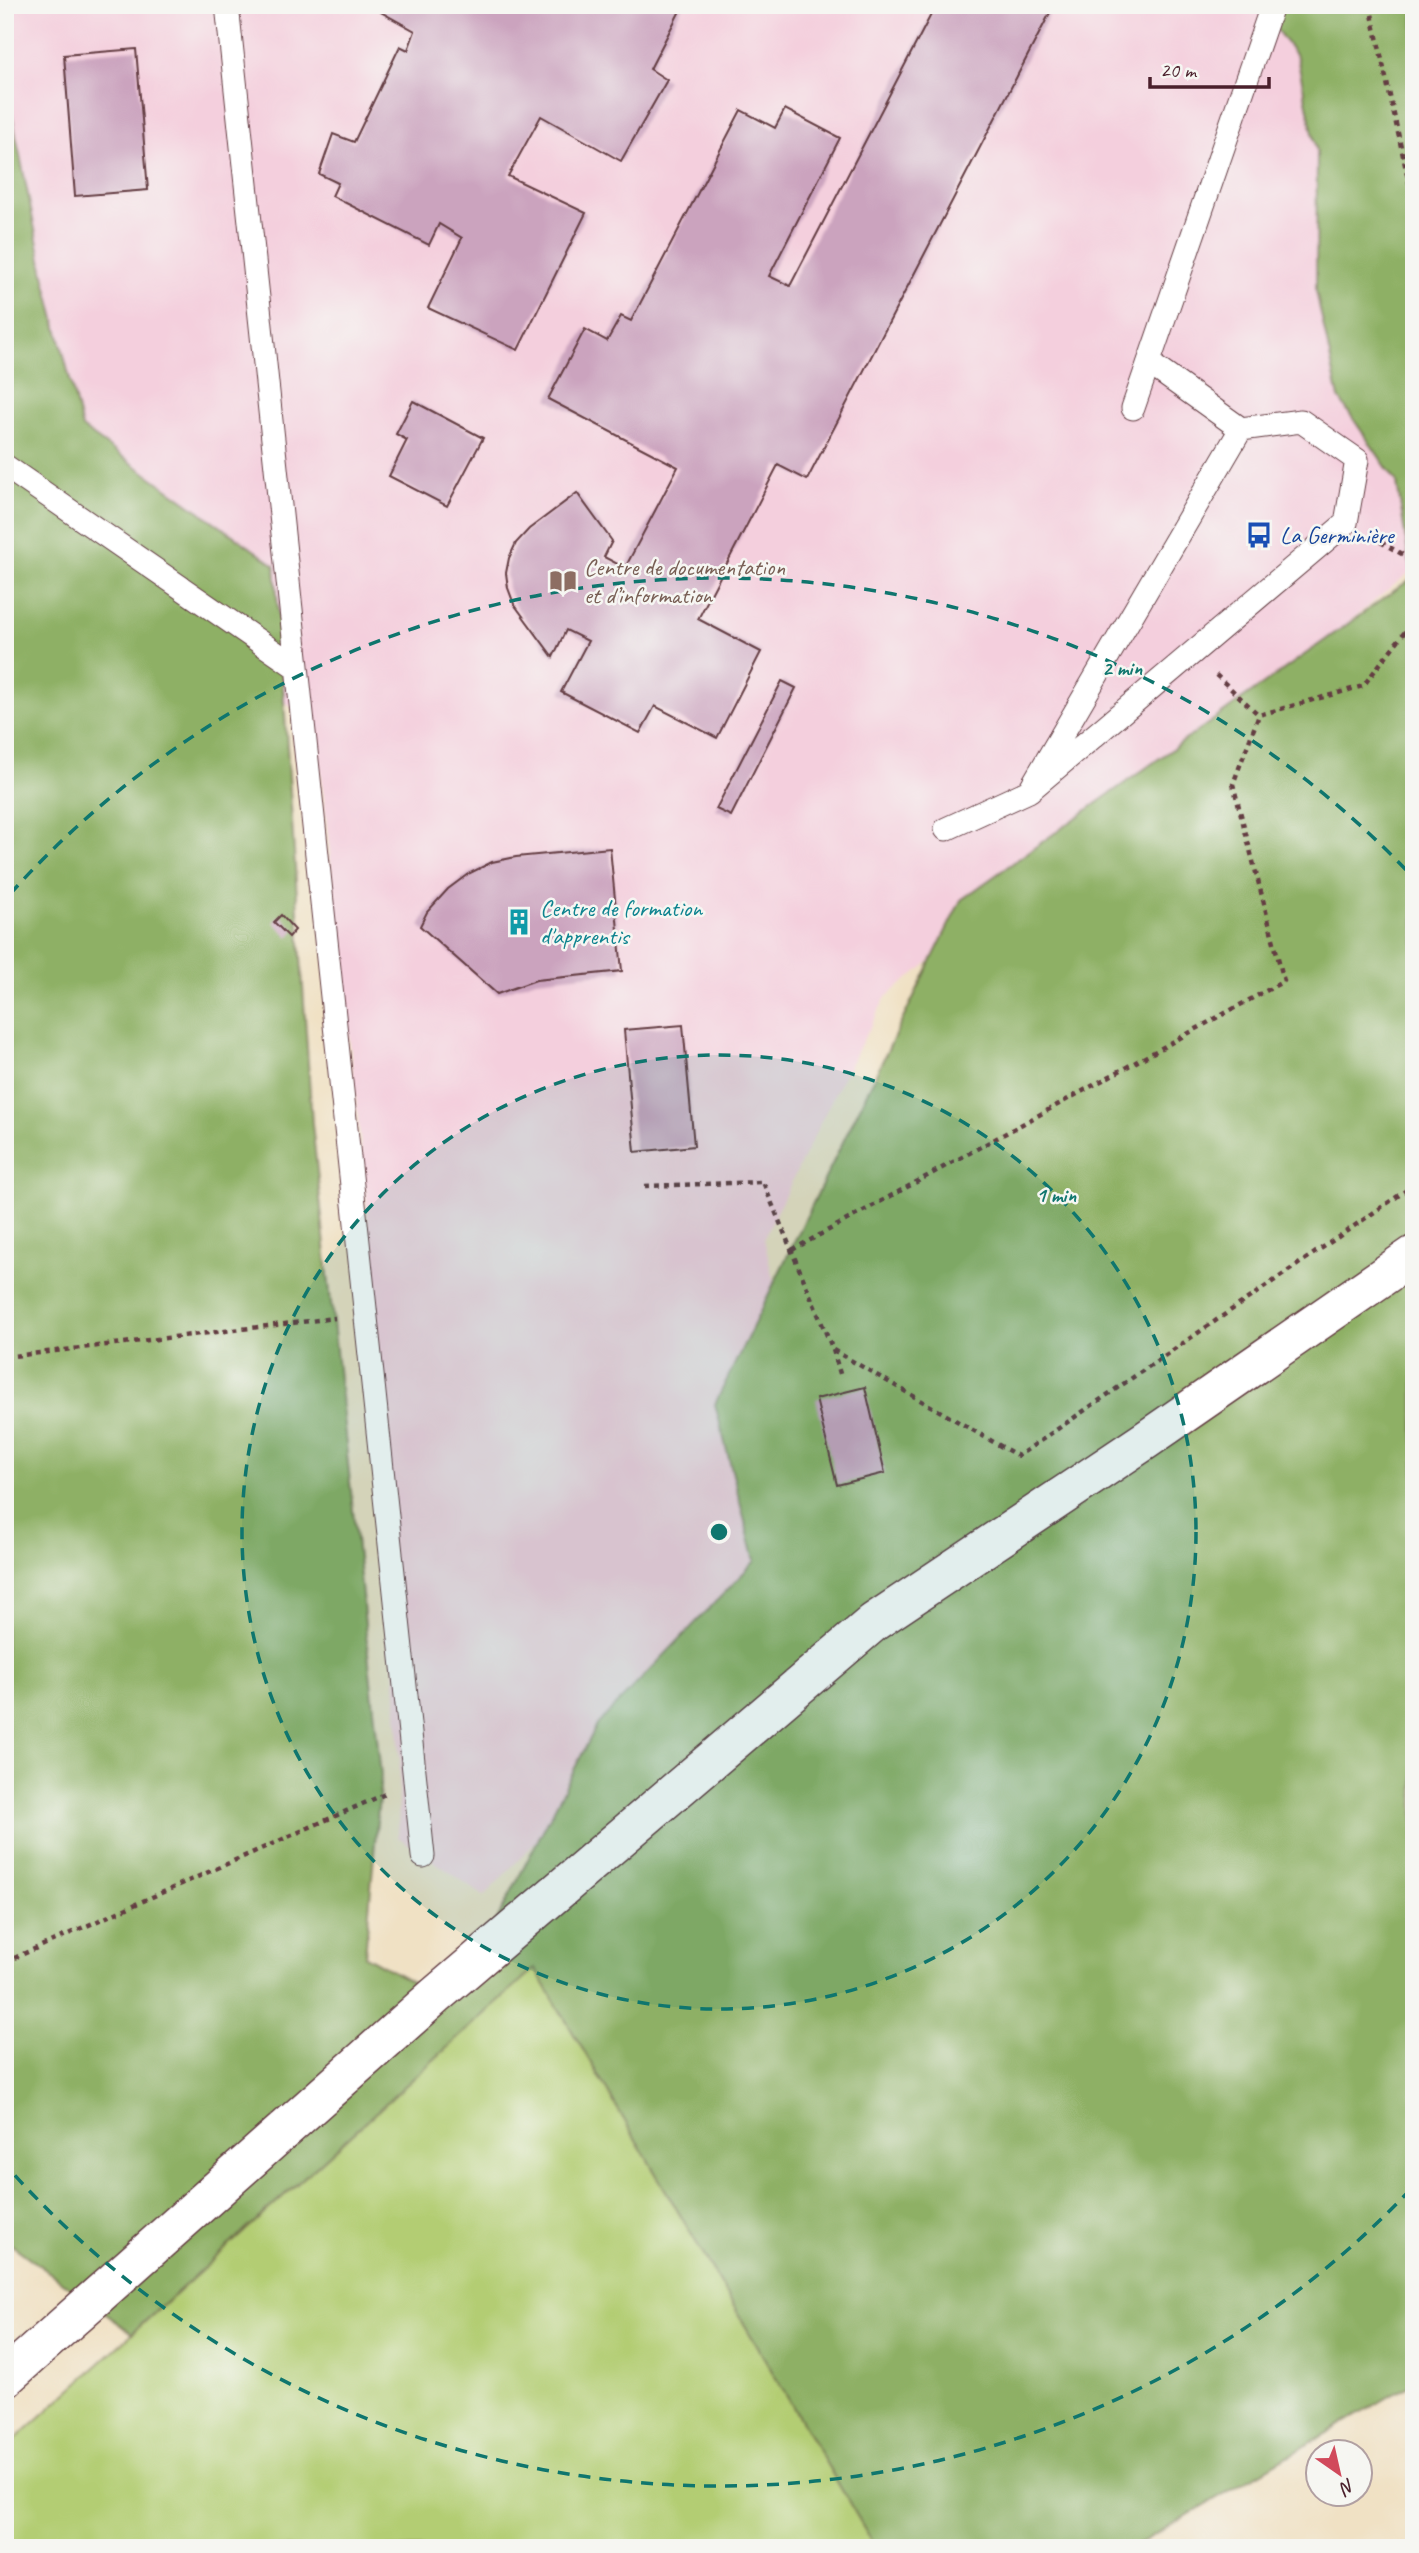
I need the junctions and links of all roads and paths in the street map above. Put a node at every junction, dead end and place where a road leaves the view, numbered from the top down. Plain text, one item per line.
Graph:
1 (227, 5) edge
2 (1370, 5) edge
3 (1272, 6) edge
4 (1414, 205) edge
5 (1149, 363) junction
6 (1133, 408) dead end
7 (1241, 429) junction
8 (5, 466) edge
9 (1346, 523) junction
10 (1414, 561) edge
11 (1414, 620) edge
12 (1193, 653) junction
13 (296, 667) junction
14 (1259, 715) junction
15 (1029, 791) junction
16 (946, 829) dead end
17 (1414, 1185) edge
18 (645, 1186) dead end
19 (792, 1250) junction
20 (1414, 1255) edge
21 (364, 1315) junction
22 (833, 1350) junction
23 (5, 1357) edge
24 (841, 1377) dead end
25 (414, 1781) junction
26 (423, 1856) dead end
27 (5, 1962) edge
28 (5, 2378) edge

1 - 13 lane
2 - 4 path
3 - 5 lane
5 - 6 lane
5 - 7 lane
7 - 9 lane
7 - 15 lane
8 - 13 lane
9 - 10 path
9 - 12 lane
11 - 14 path
12 - 14 path
12 - 15 lane
13 - 21 lane
14 - 19 path
15 - 16 lane
17 - 22 path
18 - 19 path
19 - 22 path
20 - 28 street
21 - 23 path
21 - 25 lane
22 - 24 path
25 - 26 lane
25 - 27 path

